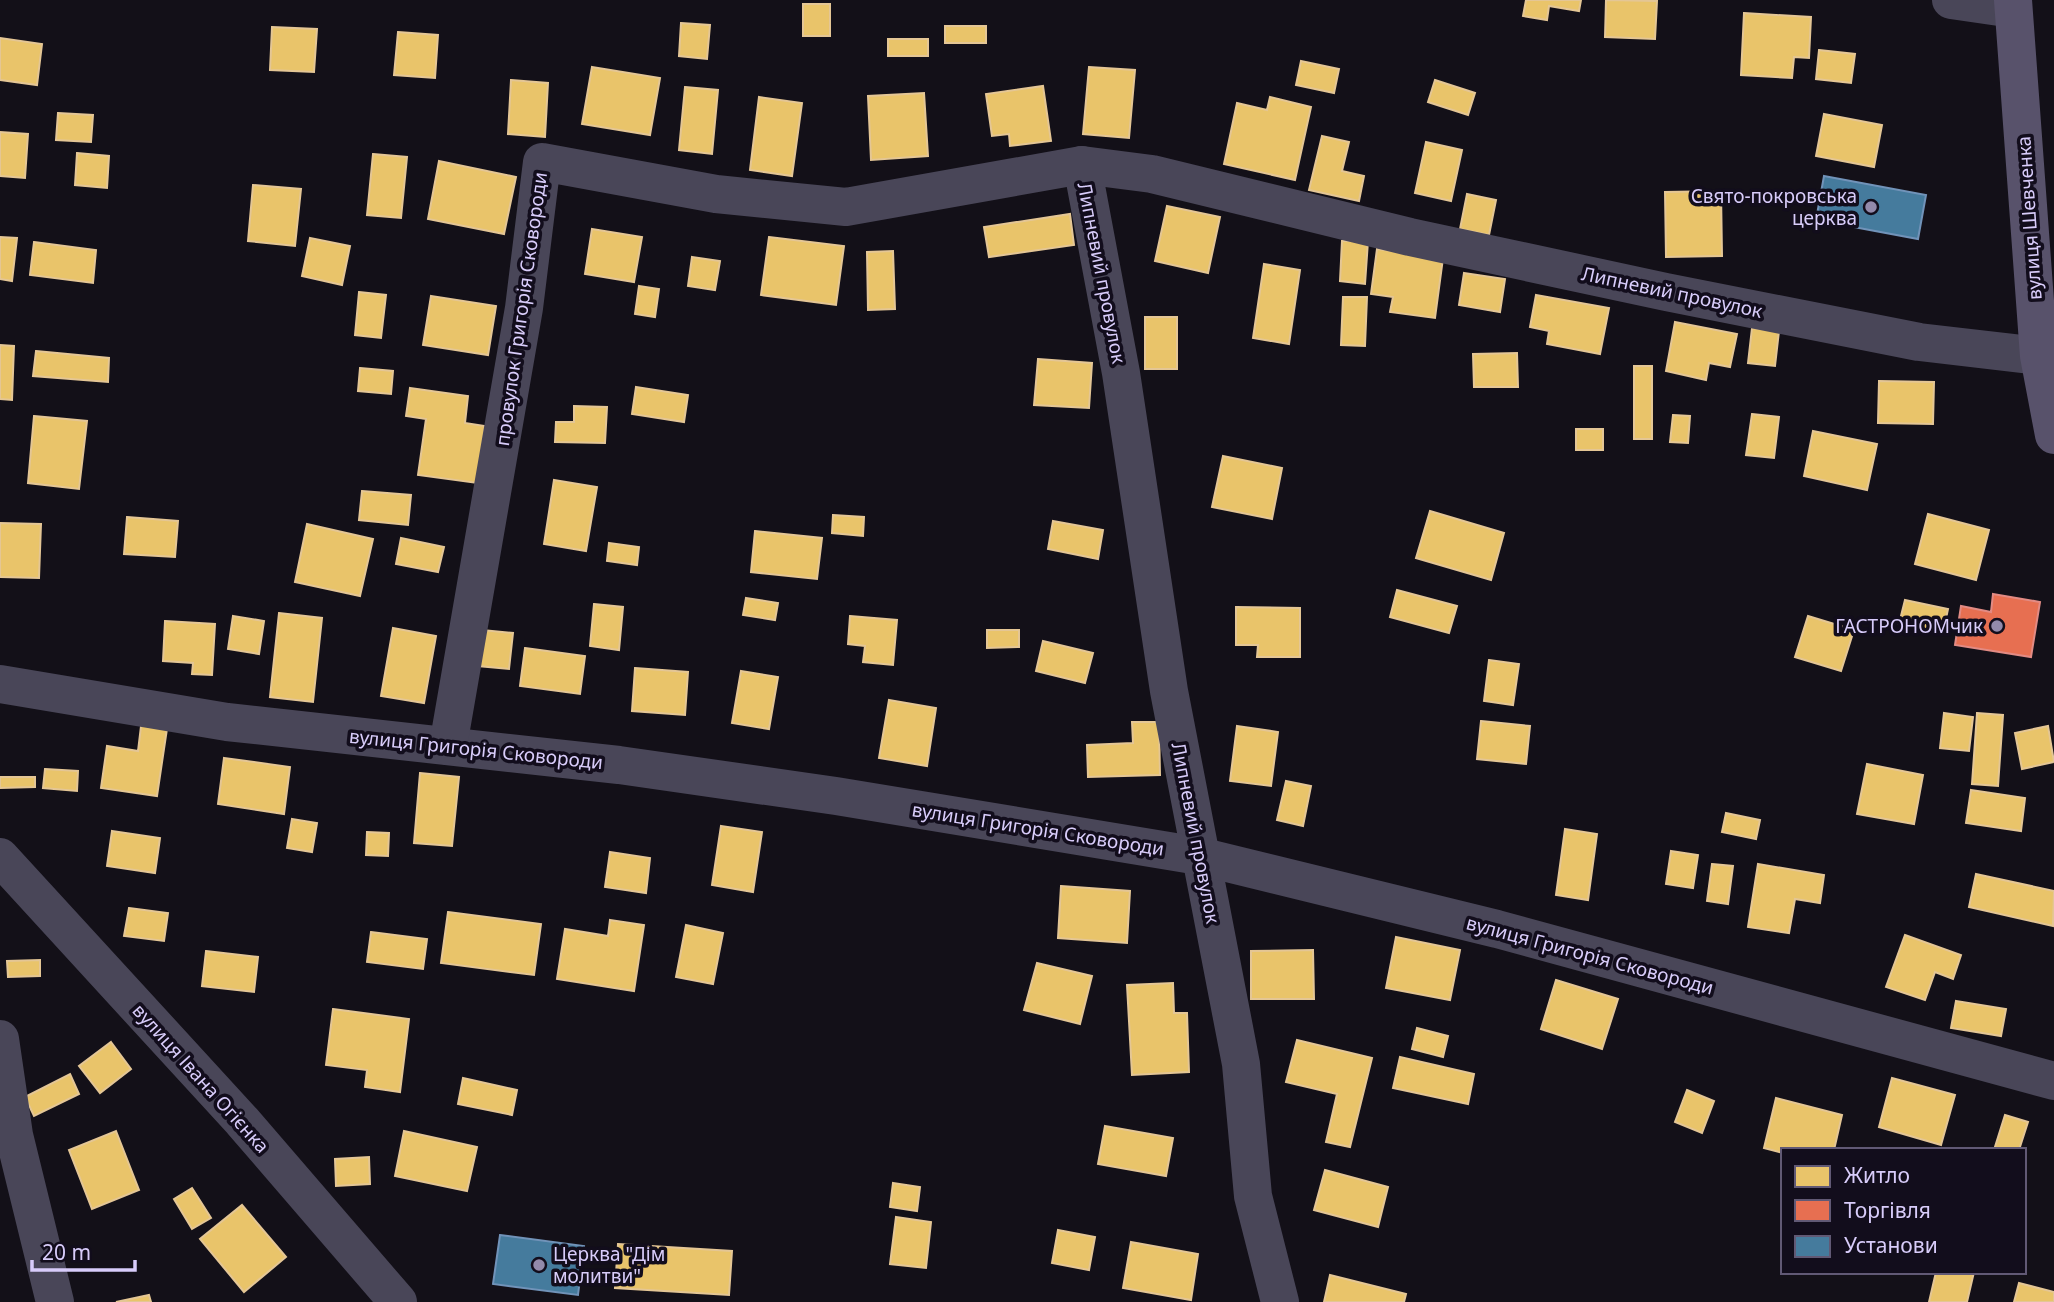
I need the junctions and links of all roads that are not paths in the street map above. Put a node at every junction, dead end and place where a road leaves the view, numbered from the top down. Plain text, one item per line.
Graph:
1 (1951, 0) edge
2 (2013, 4) edge
3 (1082, 165) junction
4 (2039, 356) junction
5 (2054, 435) edge
6 (0, 684) edge
7 (448, 746) junction
8 (1199, 856) junction
9 (0, 858) edge
10 (0, 1039) edge
11 (2054, 1081) edge
12 (55, 1302) edge
13 (398, 1302) edge
14 (1280, 1302) edge

1 - 2 street
2 - 4 street, вулиця Шевченка
3 - 4 street, Липневий провулок
3 - 7 street, провулок Григорія Сковороди
3 - 8 street, Липневий провулок
4 - 5 street, вулиця Шевченка
6 - 7 street, вулиця Григорія Сковороди
7 - 8 street, вулиця Григорія Сковороди
8 - 11 street, вулиця Григорія Сковороди
8 - 14 street, Липневий провулок
9 - 13 street, вулиця Івана Огієнка
10 - 12 street

